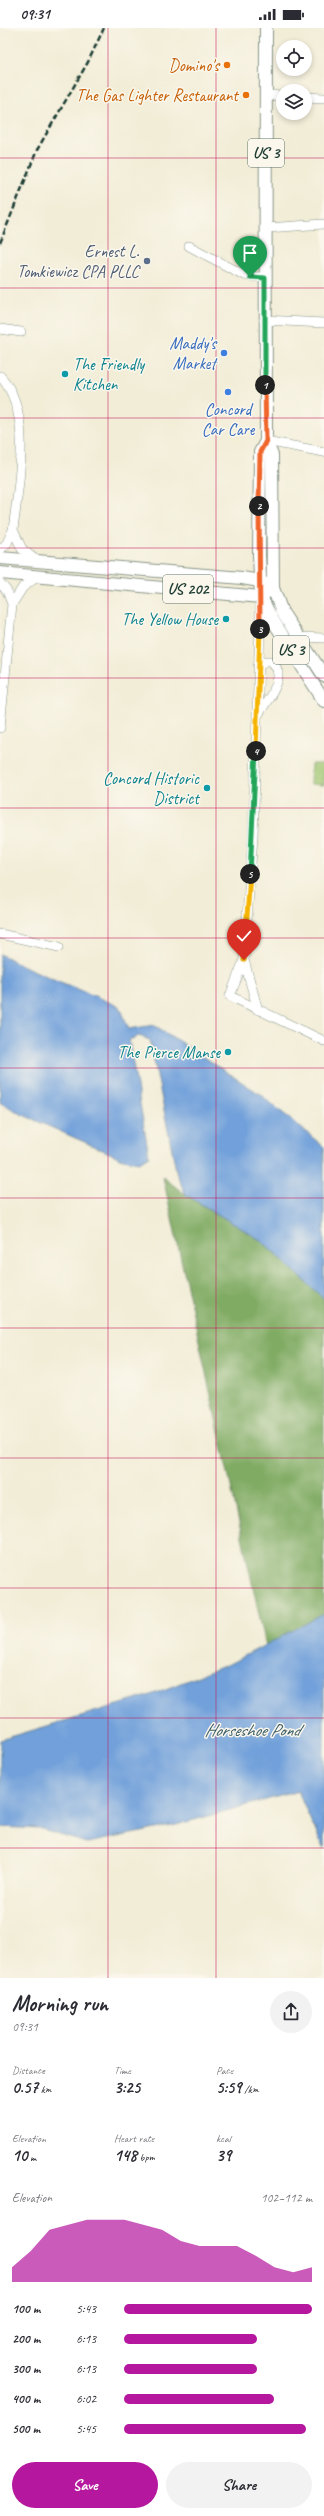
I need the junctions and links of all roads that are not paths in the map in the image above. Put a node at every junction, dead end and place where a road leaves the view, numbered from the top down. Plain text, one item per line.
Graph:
1 (266, 28) edge
2 (266, 95) junction
3 (276, 96) edge
4 (312, 97) edge
5 (324, 98) edge
6 (324, 224) edge
7 (267, 228) junction
8 (189, 246) dead end
9 (265, 278) junction
10 (264, 320) junction
11 (324, 323) edge
12 (0, 329) edge
13 (21, 332) dead end
14 (0, 376) edge
15 (266, 441) junction
16 (324, 452) edge
17 (13, 530) junction
18 (0, 550) edge
19 (0, 558) edge
20 (38, 562) junction
21 (0, 573) edge
22 (38, 576) junction
23 (260, 580) junction
24 (0, 583) edge
25 (273, 588) junction
26 (261, 597) junction
27 (12, 604) junction
28 (297, 637) junction
29 (324, 638) edge
30 (258, 666) junction
31 (324, 676) edge
32 (324, 701) edge
33 (258, 716) junction
34 (0, 728) edge
35 (0, 934) edge
36 (59, 948) dead end
37 (244, 960) junction
38 (258, 1010) junction
39 (324, 1041) edge

1 - 2 main road, US 3
2 - 3 street
2 - 7 main road, US 3
4 - 5 street
6 - 7 street
7 - 9 main road, US 3
8 - 9 street
9 - 10 main road, US 3
10 - 11 street
10 - 15 main road, US 3
12 - 13 street
14 - 17 street
15 - 16 street
15 - 23 main road, US 3
15 - 25 main road, US 3
17 - 18 street
17 - 20 street
19 - 20 main road, US 202
20 - 23 main road, US 202
21 - 22 main road, US 202
22 - 26 main road, US 202
22 - 27 street
23 - 25 main road, US 202
23 - 26 main road, US 3
24 - 27 street
25 - 26 main road
25 - 28 main road, US 3
26 - 30 street
26 - 32 main road, US 3
27 - 34 street
28 - 29 street
28 - 31 main road, US 3
30 - 33 street
30 - 33 street
33 - 37 street
35 - 36 street
37 - 38 street
37 - 38 street
38 - 39 street

